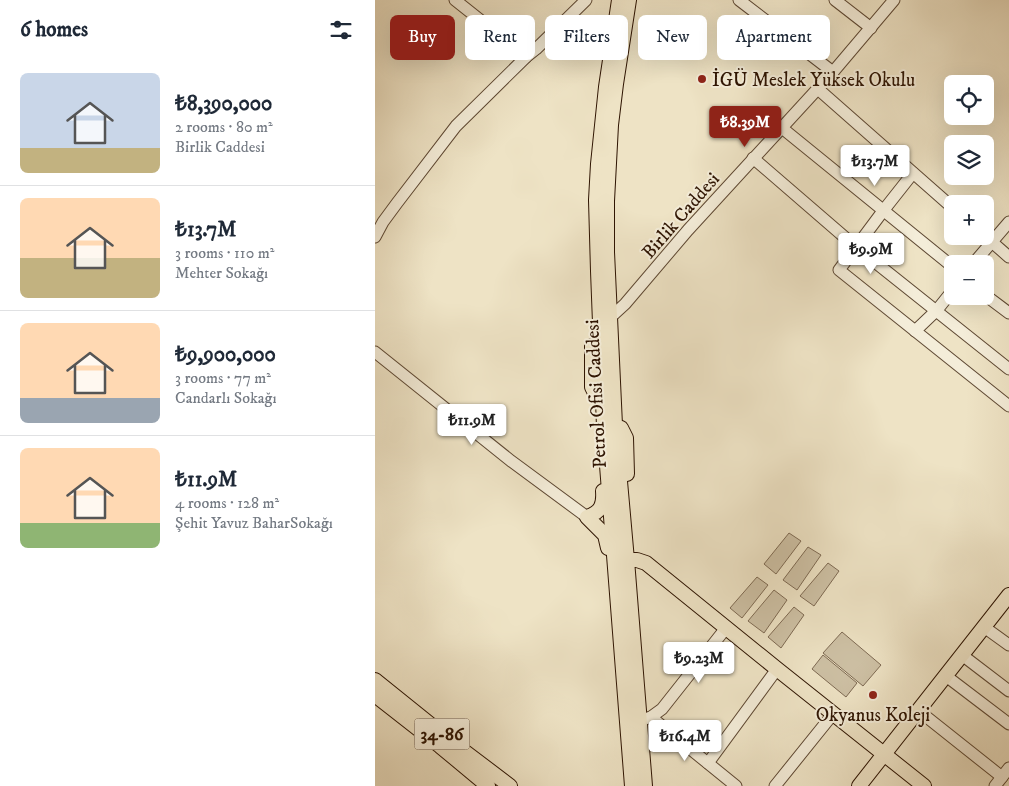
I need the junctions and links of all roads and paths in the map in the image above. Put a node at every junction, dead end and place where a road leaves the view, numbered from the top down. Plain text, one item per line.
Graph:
1 (455, 0) edge
2 (586, 0) edge
3 (619, 0) edge
4 (629, 0) edge
5 (739, 0) edge
6 (835, 0) edge
7 (894, 0) edge
8 (474, 15) edge
9 (871, 28) junction
10 (535, 50) edge
11 (523, 60) edge
12 (833, 72) junction
13 (818, 90) junction
14 (782, 128) junction
15 (753, 158) junction
16 (913, 173) junction
17 (944, 200) edge
18 (883, 211) junction
19 (1009, 222) edge
20 (994, 234) edge
21 (375, 237) edge
22 (994, 244) edge
23 (856, 247) junction
24 (1009, 257) edge
25 (944, 260) edge
26 (944, 301) edge
27 (994, 302) edge
28 (937, 310) junction
29 (1009, 313) edge
30 (609, 316) junction
31 (915, 331) junction
32 (375, 352) edge
33 (1009, 369) edge
34 (608, 394) junction
35 (1009, 406) edge
36 (609, 426) junction
37 (587, 517) junction
38 (627, 560) junction
39 (1009, 595) edge
40 (618, 603) junction
41 (985, 627) junction
42 (726, 628) junction
43 (1009, 645) edge
44 (963, 655) junction
45 (777, 669) junction
46 (946, 676) junction
47 (375, 680) edge
48 (1009, 691) edge
49 (375, 695) edge
50 (919, 711) junction
51 (833, 714) junction
52 (645, 719) junction
53 (1009, 724) edge
54 (884, 755) junction
55 (708, 763) junction
56 (1002, 777) edge
57 (639, 785) edge
58 (488, 786) edge
59 (509, 786) edge
60 (737, 786) edge
61 (775, 786) edge
62 (859, 786) edge
63 (924, 786) edge

1 - 8 street
2 - 10 street
3 - 34 main road
4 - 30 main road, Petrol Ofisi Caddesi
5 - 12 street
6 - 9 street
7 - 9 street, Birlik Caddesi
9 - 12 street, Birlik Caddesi
11 - 21 street
12 - 13 street, Birlik Caddesi
13 - 14 street, Birlik Caddesi
13 - 16 street
14 - 15 street, Birlik Caddesi
14 - 18 street
15 - 23 street
15 - 30 street, Birlik Caddesi
16 - 17 street
16 - 18 street
18 - 23 street
18 - 25 street
19 - 20 street
22 - 24 street
23 - 28 street
23 - 31 street
26 - 28 street
27 - 29 street
28 - 31 street
28 - 33 street
30 - 34 main road, Petrol Ofisi Caddesi
31 - 35 street
32 - 37 street
34 - 36 main road, Petrol Ofisi Caddesi
36 - 37 main road
36 - 38 main road, Petrol Ofisi Caddesi
36 - 40 main road, Petrol Ofisi Caddesi
37 - 40 main road
38 - 42 main road
38 - 52 main road, Petrol Ofisi Caddesi
39 - 41 main road
40 - 57 main road, Petrol Ofisi Caddesi
41 - 43 street
41 - 44 main road
42 - 45 main road
42 - 52 street
44 - 46 main road
44 - 48 street
45 - 51 main road
45 - 55 street
46 - 50 main road
46 - 53 street
47 - 59 main road, 34-86
49 - 58 main road, 34-86
50 - 54 main road
50 - 56 street
51 - 54 main road
51 - 61 street
52 - 55 street
52 - 57 main road, Petrol Ofisi Caddesi
54 - 62 main road
54 - 63 main road
55 - 60 street

